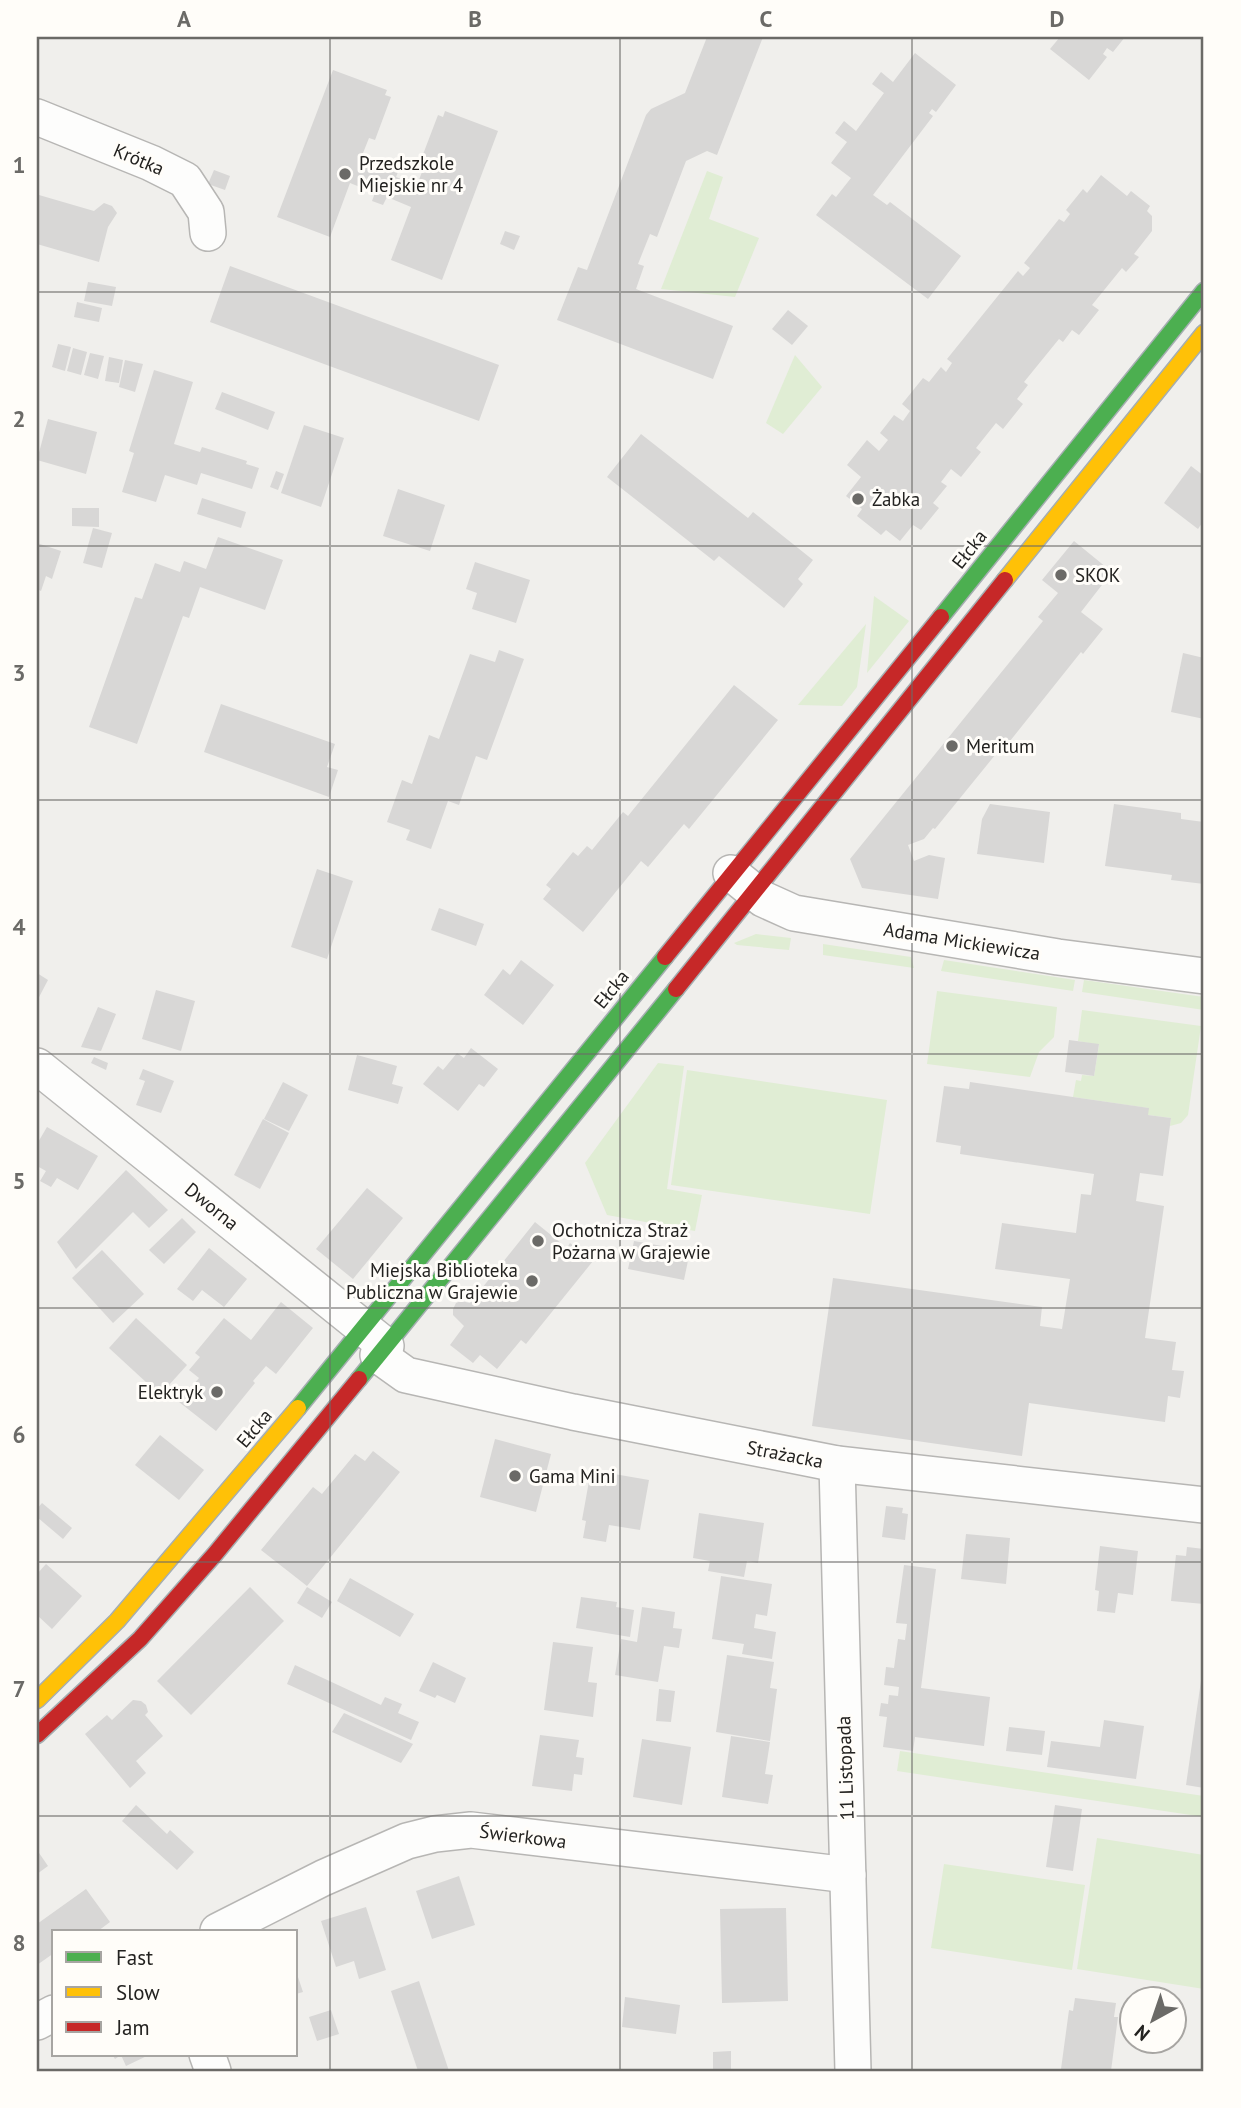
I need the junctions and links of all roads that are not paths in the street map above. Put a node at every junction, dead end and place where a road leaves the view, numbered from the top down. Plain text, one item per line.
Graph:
1 (37, 117) edge
2 (208, 233) dead end
3 (1204, 291) edge
4 (1204, 333) edge
5 (743, 883) junction
6 (1204, 976) edge
7 (37, 1066) edge
8 (376, 1343) junction
9 (837, 1464) junction
10 (1204, 1505) edge
11 (37, 1700) edge
12 (37, 1735) edge
13 (848, 1875) junction
14 (220, 1930) edge
15 (853, 2071) edge

1 - 2 street, Krótka
3 - 5 main road, Ełcka
4 - 5 main road, Ełcka
5 - 6 street, Adama Mickiewicza
5 - 8 main road, Ełcka
5 - 8 main road, Ełcka
7 - 8 street, Dworna
8 - 9 street, Strażacka
8 - 11 main road, Ełcka
8 - 12 main road, Ełcka
9 - 10 street, Strażacka
9 - 13 street, 11 Listopada
13 - 14 street, Świerkowa
13 - 15 street, 11 Listopada

